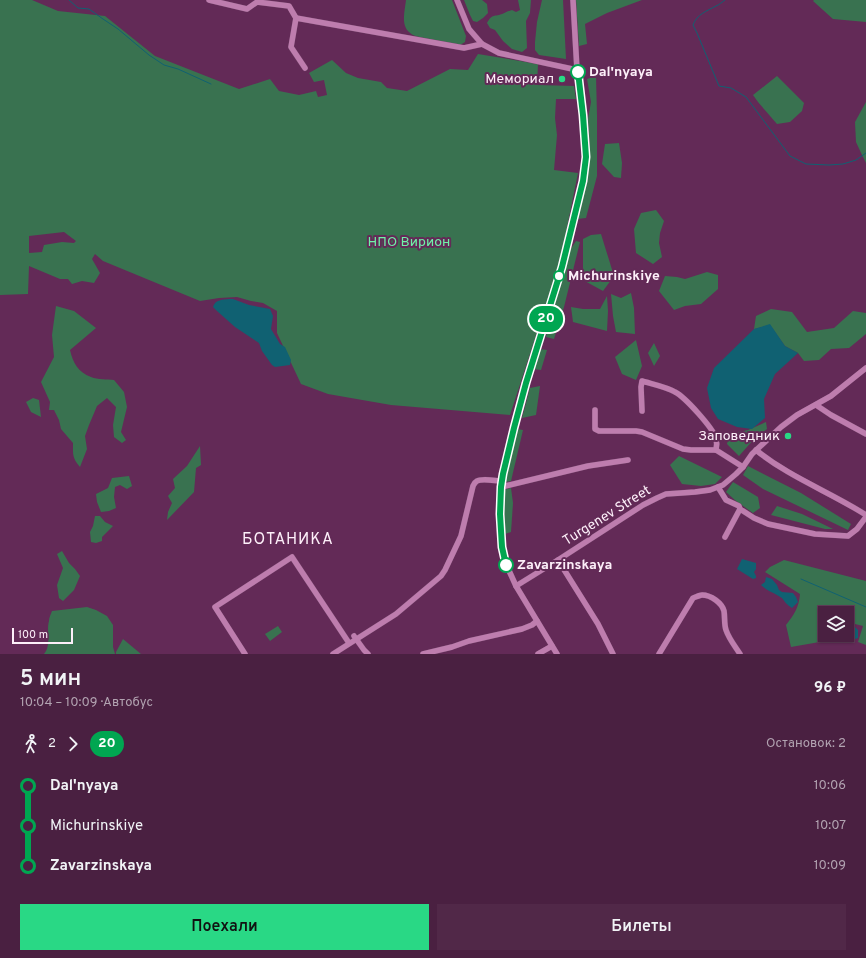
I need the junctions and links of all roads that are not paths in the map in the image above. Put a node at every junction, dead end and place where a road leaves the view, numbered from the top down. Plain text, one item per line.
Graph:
1 (209, 0) edge
2 (457, 0) edge
3 (573, 0) edge
4 (296, 18) junction
5 (482, 44) junction
6 (305, 68) dead end
7 (577, 70) junction
8 (865, 371) edge
9 (816, 405) junction
10 (595, 410) dead end
11 (642, 410) dead end
12 (866, 434) edge
13 (716, 450) junction
14 (756, 450) junction
15 (628, 460) dead end
16 (743, 467) junction
17 (501, 484) junction
18 (718, 487) junction
19 (740, 509) junction
20 (866, 516) edge
21 (725, 537) dead end
22 (558, 560) junction
23 (516, 586) junction
24 (537, 621) junction
25 (355, 637) junction
26 (349, 643) junction
27 (552, 646) junction
28 (245, 654) edge
29 (333, 654) edge
30 (368, 654) edge
31 (423, 654) edge
32 (538, 654) edge
33 (557, 654) edge
34 (613, 654) edge
35 (659, 654) edge
36 (740, 654) edge

1 - 4 street
2 - 5 street
3 - 7 street
4 - 5 street
4 - 6 street
5 - 7 street
7 - 17 street
8 - 9 street, Turgenev Street
9 - 12 street
9 - 14 street, Turgenev Street
10 - 13 street
11 - 13 street
13 - 16 street
14 - 16 street, Turgenev Street
14 - 20 street
15 - 17 street
16 - 18 street, Turgenev Street
17 - 23 street
17 - 25 street
18 - 19 street
18 - 22 street, Turgenev Street
19 - 20 street
19 - 21 street
22 - 23 street, Turgenev Street
22 - 34 street
23 - 24 street
24 - 27 street
24 - 31 street
25 - 26 street
25 - 30 street
26 - 28 street
26 - 29 street
27 - 32 street
27 - 33 street
35 - 36 street

